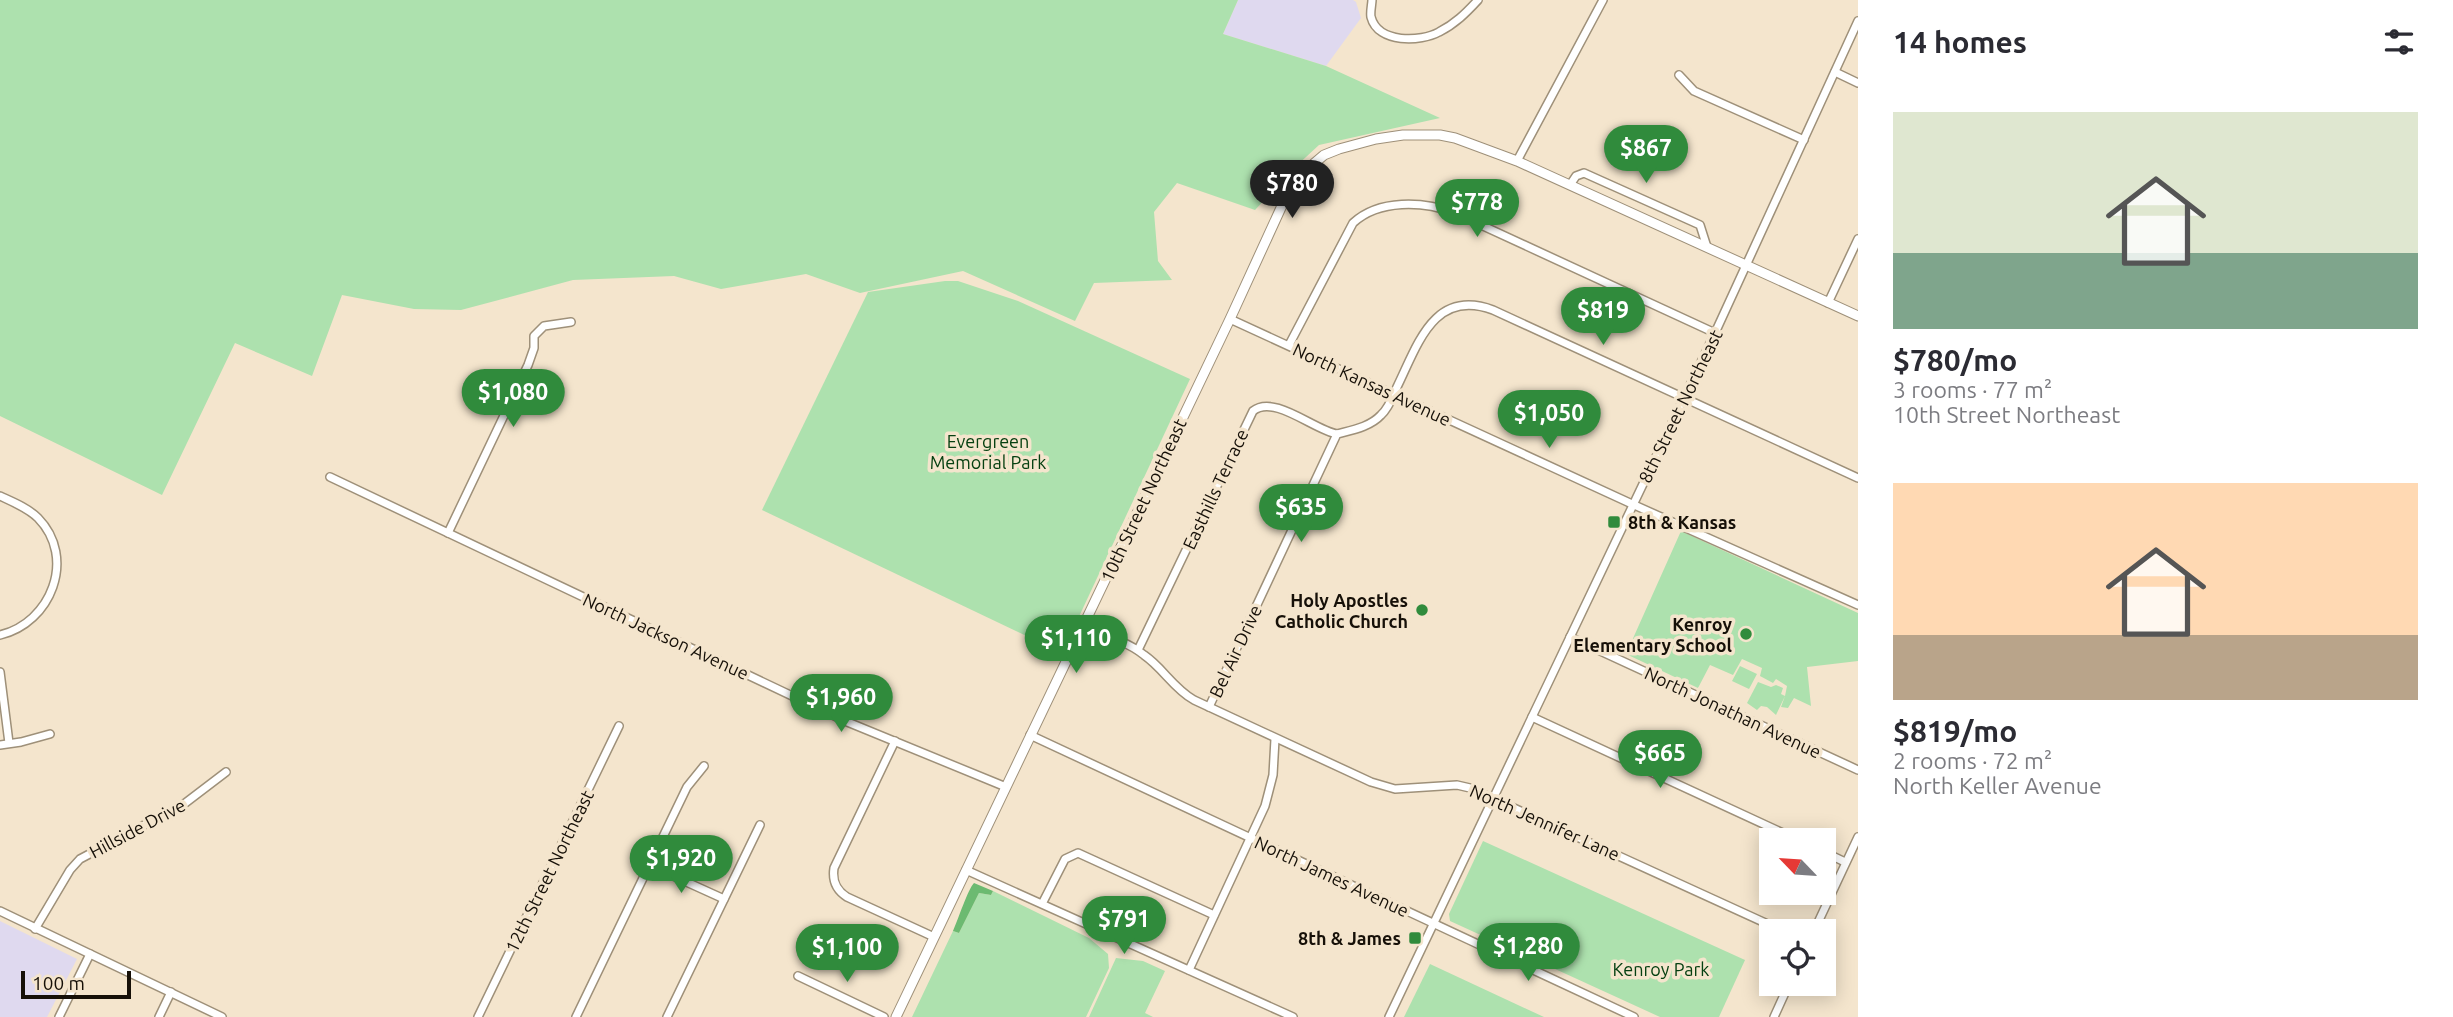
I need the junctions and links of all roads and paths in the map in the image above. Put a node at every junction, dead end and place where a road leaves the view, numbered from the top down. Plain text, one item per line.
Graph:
1 (1372, 0) edge
2 (1478, 0) edge
3 (1603, 0) edge
4 (1858, 21) edge
5 (1835, 72) junction
6 (1679, 75) dead end
7 (1858, 83) edge
8 (1804, 140) junction
9 (1517, 161) junction
10 (1570, 185) junction
11 (1858, 239) edge
12 (1707, 247) junction
13 (1747, 265) junction
14 (1828, 303) junction
15 (1858, 316) edge
16 (1230, 319) junction
17 (571, 322) dead end
18 (1715, 333) junction
19 (1289, 345) junction
20 (1394, 394) junction
21 (1683, 400) junction
22 (1337, 434) junction
23 (330, 477) dead end
24 (1858, 478) edge
25 (0, 496) edge
26 (1632, 504) junction
27 (448, 533) junction
28 (1858, 605) edge
29 (1082, 628) junction
30 (0, 635) edge
31 (1570, 637) junction
32 (1138, 650) junction
33 (0, 672) edge
34 (1209, 707) junction
35 (1532, 717) junction
36 (619, 726) dead end
37 (50, 734) dead end
38 (1031, 734) junction
39 (1275, 739) junction
40 (895, 741) junction
41 (4, 744) edge
42 (704, 766) dead end
43 (1858, 770) edge
44 (226, 772) dead end
45 (1006, 787) junction
46 (1494, 799) junction
47 (760, 825) dead end
48 (1772, 828) edge
49 (1858, 837) edge
50 (1252, 838) junction
51 (1836, 858) edge
52 (1845, 863) junction
53 (649, 865) junction
54 (966, 870) junction
55 (723, 900) junction
56 (1042, 902) junction
57 (0, 911) edge
58 (1214, 915) junction
59 (1819, 919) edge
60 (1759, 920) edge
61 (1434, 923) junction
62 (35, 929) junction
63 (934, 937) junction
64 (90, 954) junction
65 (1189, 970) junction
66 (798, 976) dead end
67 (171, 992) junction
68 (1784, 996) edge
69 (59, 1017) edge
70 (159, 1017) edge
71 (222, 1017) edge
72 (478, 1017) edge
73 (576, 1017) edge
74 (667, 1017) edge
75 (884, 1017) edge
76 (896, 1017) edge
77 (1293, 1017) edge
78 (1389, 1017) edge
79 (1634, 1017) edge
80 (1774, 1017) edge

1 - 2 street
3 - 9 street
4 - 5 street, 8th Street Northeast
5 - 7 street
5 - 8 street, 8th Street Northeast
6 - 8 street
8 - 13 street, 8th Street Northeast
9 - 10 main road, 10th Street Northeast
9 - 16 main road, 10th Street Northeast
10 - 12 main road, 10th Street Northeast
10 - 12 street
11 - 14 street
12 - 13 main road, 10th Street Northeast
13 - 14 main road, 10th Street Northeast
13 - 18 street, 8th Street Northeast
14 - 15 main road, 10th Street Northeast
16 - 19 street, North Kansas Avenue
16 - 29 main road, 10th Street Northeast
17 - 27 street
18 - 19 street
18 - 21 street, 8th Street Northeast
19 - 20 street, North Kansas Avenue
20 - 21 street
20 - 22 street
20 - 26 street, North Kansas Avenue
21 - 24 street
21 - 26 street, 8th Street Northeast
22 - 32 street, Easthills Terrace
22 - 34 street, Bel Air Drive
23 - 27 street, North Jackson Avenue
25 - 30 street
26 - 28 street, North Kansas Avenue
26 - 31 street, 8th Street Northeast
27 - 40 street, North Jackson Avenue
29 - 32 street, North Jennifer Lane
29 - 38 main road, 10th Street Northeast
31 - 35 street, 8th Street Northeast
31 - 43 street, North Jonathan Avenue
32 - 34 street, North Jennifer Lane
33 - 41 street
34 - 39 street, North Jennifer Lane
35 - 46 street, 8th Street Northeast
35 - 48 street
36 - 72 street, 12th Street Northeast
37 - 41 street
38 - 45 main road, 10th Street Northeast
38 - 50 street, North James Avenue
39 - 46 street, North Jennifer Lane
39 - 50 street
40 - 45 street, North Jackson Avenue
40 - 63 street
42 - 53 street
44 - 62 street, Hillside Drive
45 - 54 main road, 10th Street Northeast
46 - 60 street, North Jennifer Lane
46 - 61 street, 8th Street Northeast
47 - 55 street
49 - 52 street
50 - 58 street
50 - 61 street, North James Avenue
51 - 52 street
52 - 59 street
53 - 55 street
53 - 73 street
54 - 56 street
54 - 63 main road, 10th Street Northeast
55 - 74 street
56 - 58 street
56 - 65 street
57 - 62 street
58 - 65 street
61 - 78 street, 8th Street Northeast
61 - 79 street, North James Avenue
62 - 64 street
63 - 76 main road, 10th Street Northeast
64 - 67 street
64 - 69 street
65 - 77 street
66 - 75 street
67 - 70 street
67 - 71 street
68 - 80 street

